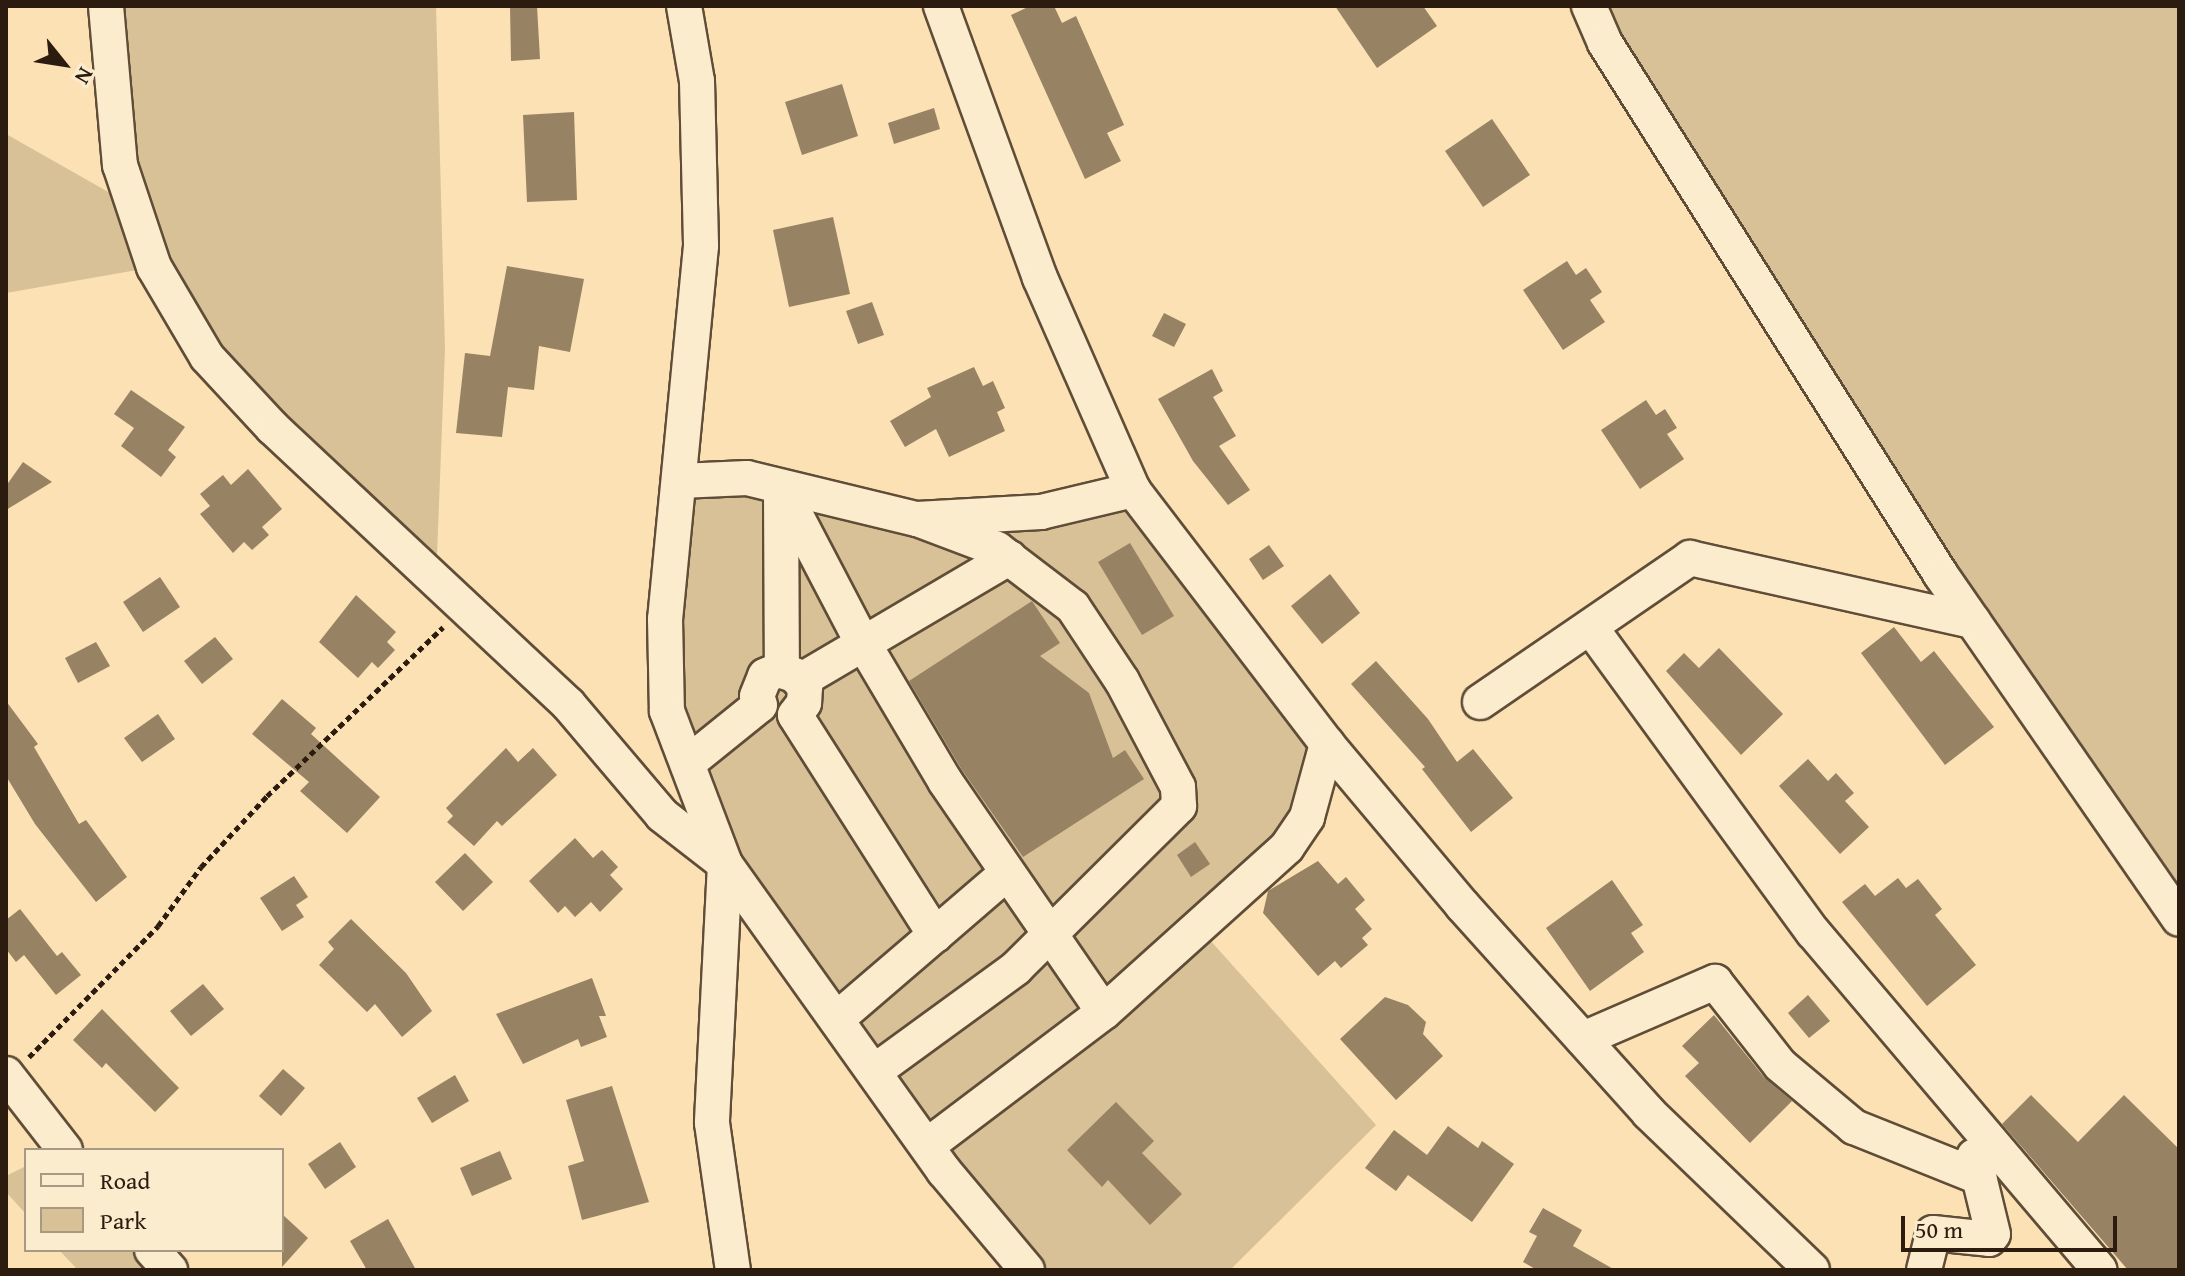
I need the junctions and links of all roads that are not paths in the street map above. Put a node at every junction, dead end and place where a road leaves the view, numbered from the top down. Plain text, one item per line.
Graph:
1 (106, 6) edge
2 (684, 6) edge
3 (941, 6) edge
4 (1589, 6) edge
5 (680, 481) junction
6 (781, 487) junction
7 (1133, 490) junction
8 (917, 519) junction
9 (1009, 558) junction
10 (1973, 621) junction
11 (1591, 628) junction
12 (864, 644) junction
13 (791, 676) junction
14 (1480, 702) dead end
15 (1327, 744) junction
16 (688, 763) junction
17 (725, 864) junction
18 (1006, 874) junction
19 (2179, 919) edge
20 (1051, 932) junction
21 (935, 935) junction
22 (1104, 1012) junction
23 (838, 1018) junction
24 (1583, 1039) junction
25 (875, 1071) junction
26 (6, 1074) edge
27 (1962, 1109) junction
28 (927, 1146) junction
29 (63, 1148) edge
30 (1979, 1177) junction
31 (154, 1252) edge
32 (170, 1270) edge
33 (733, 1270) edge
34 (1027, 1270) edge
35 (1812, 1270) edge
36 (1924, 1270) edge
37 (2100, 1270) edge

1 - 17 street
2 - 5 street
3 - 7 street
4 - 10 street
5 - 6 street
5 - 16 street
6 - 8 street
6 - 12 street
6 - 13 street
7 - 8 street
7 - 15 street
8 - 9 street
9 - 12 street
9 - 20 street
10 - 11 street
10 - 19 street
11 - 14 street
11 - 27 street
12 - 13 street
12 - 18 street
13 - 16 street
13 - 21 street
15 - 22 street
15 - 24 street
16 - 17 street
17 - 23 street
17 - 33 street
18 - 20 street
18 - 21 street
20 - 22 street
20 - 25 street
21 - 23 street
22 - 28 street
23 - 25 street
24 - 30 street
24 - 35 street
25 - 28 street
26 - 29 street
27 - 30 street
27 - 37 street
28 - 34 street
30 - 36 street
31 - 32 street

